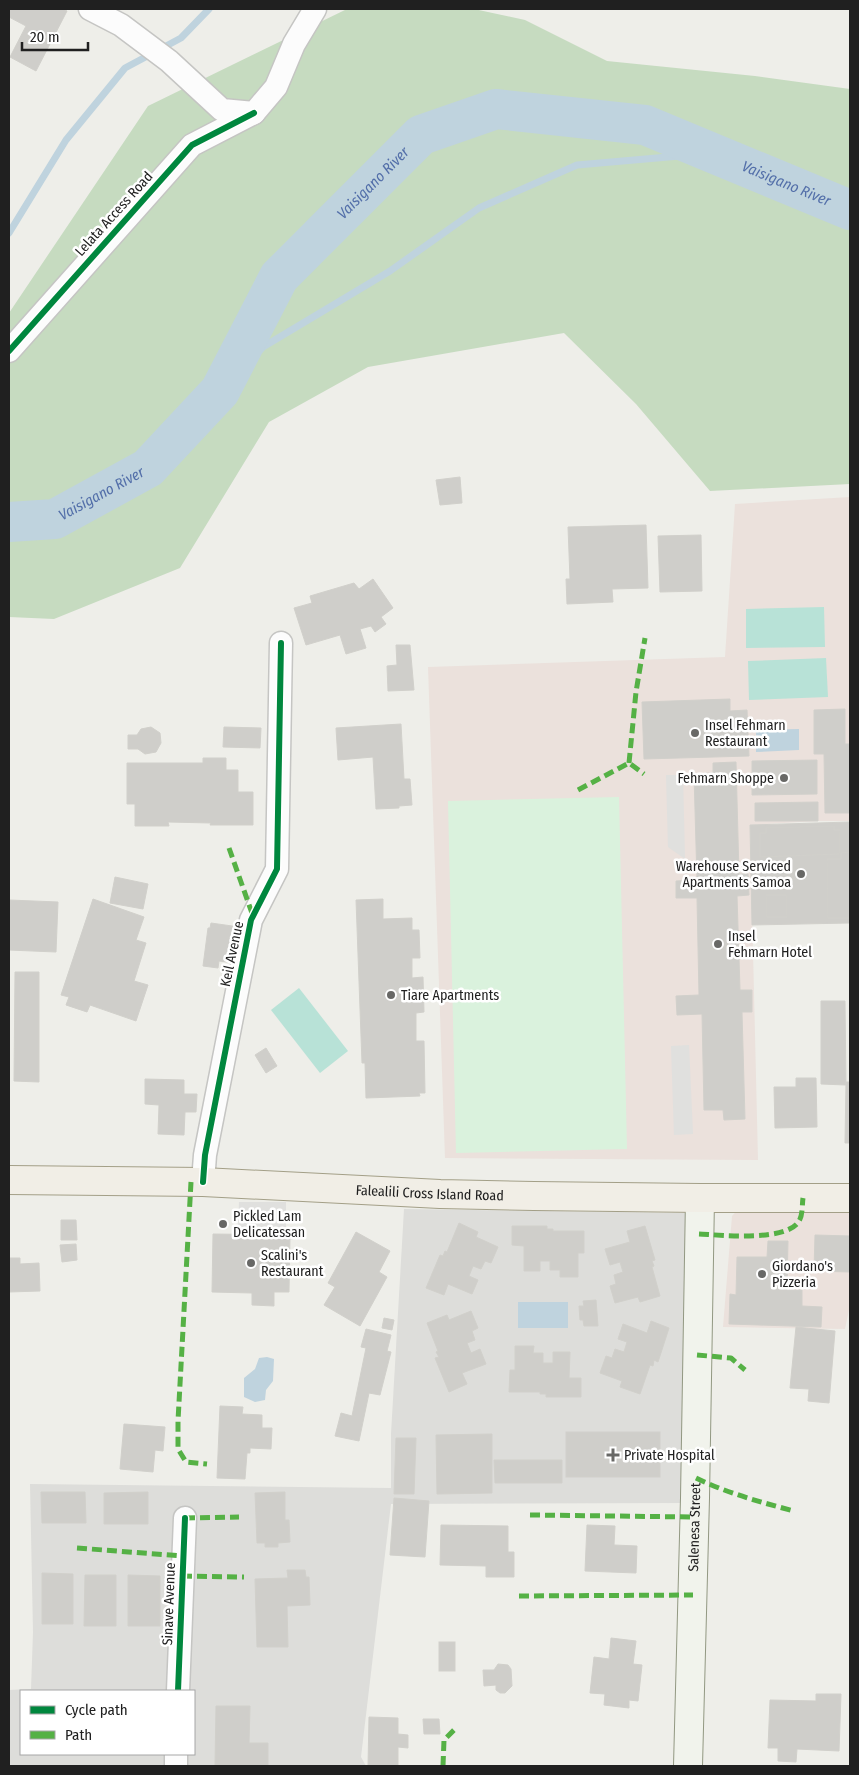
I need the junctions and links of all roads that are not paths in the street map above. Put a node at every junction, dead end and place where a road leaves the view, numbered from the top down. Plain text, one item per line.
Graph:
1 (90, 9) edge
2 (315, 9) edge
3 (254, 113) junction
4 (9, 351) edge
5 (281, 643) dead end
6 (9, 1180) edge
7 (203, 1182) junction
8 (700, 1198) junction
9 (850, 1198) edge
10 (185, 1518) dead end
11 (178, 1690) edge
12 (688, 1766) edge

1 - 3 street
2 - 3 street, Lelata Access Road
3 - 4 street, Lelata Access Road
5 - 7 street, Keil Avenue
6 - 7 main road, Falealili Cross Island Road
7 - 8 main road, Falealili Cross Island Road
8 - 9 main road, Falealili Cross Island Road
8 - 12 main road, Salenesa Street
10 - 11 street, Sinave Avenue

